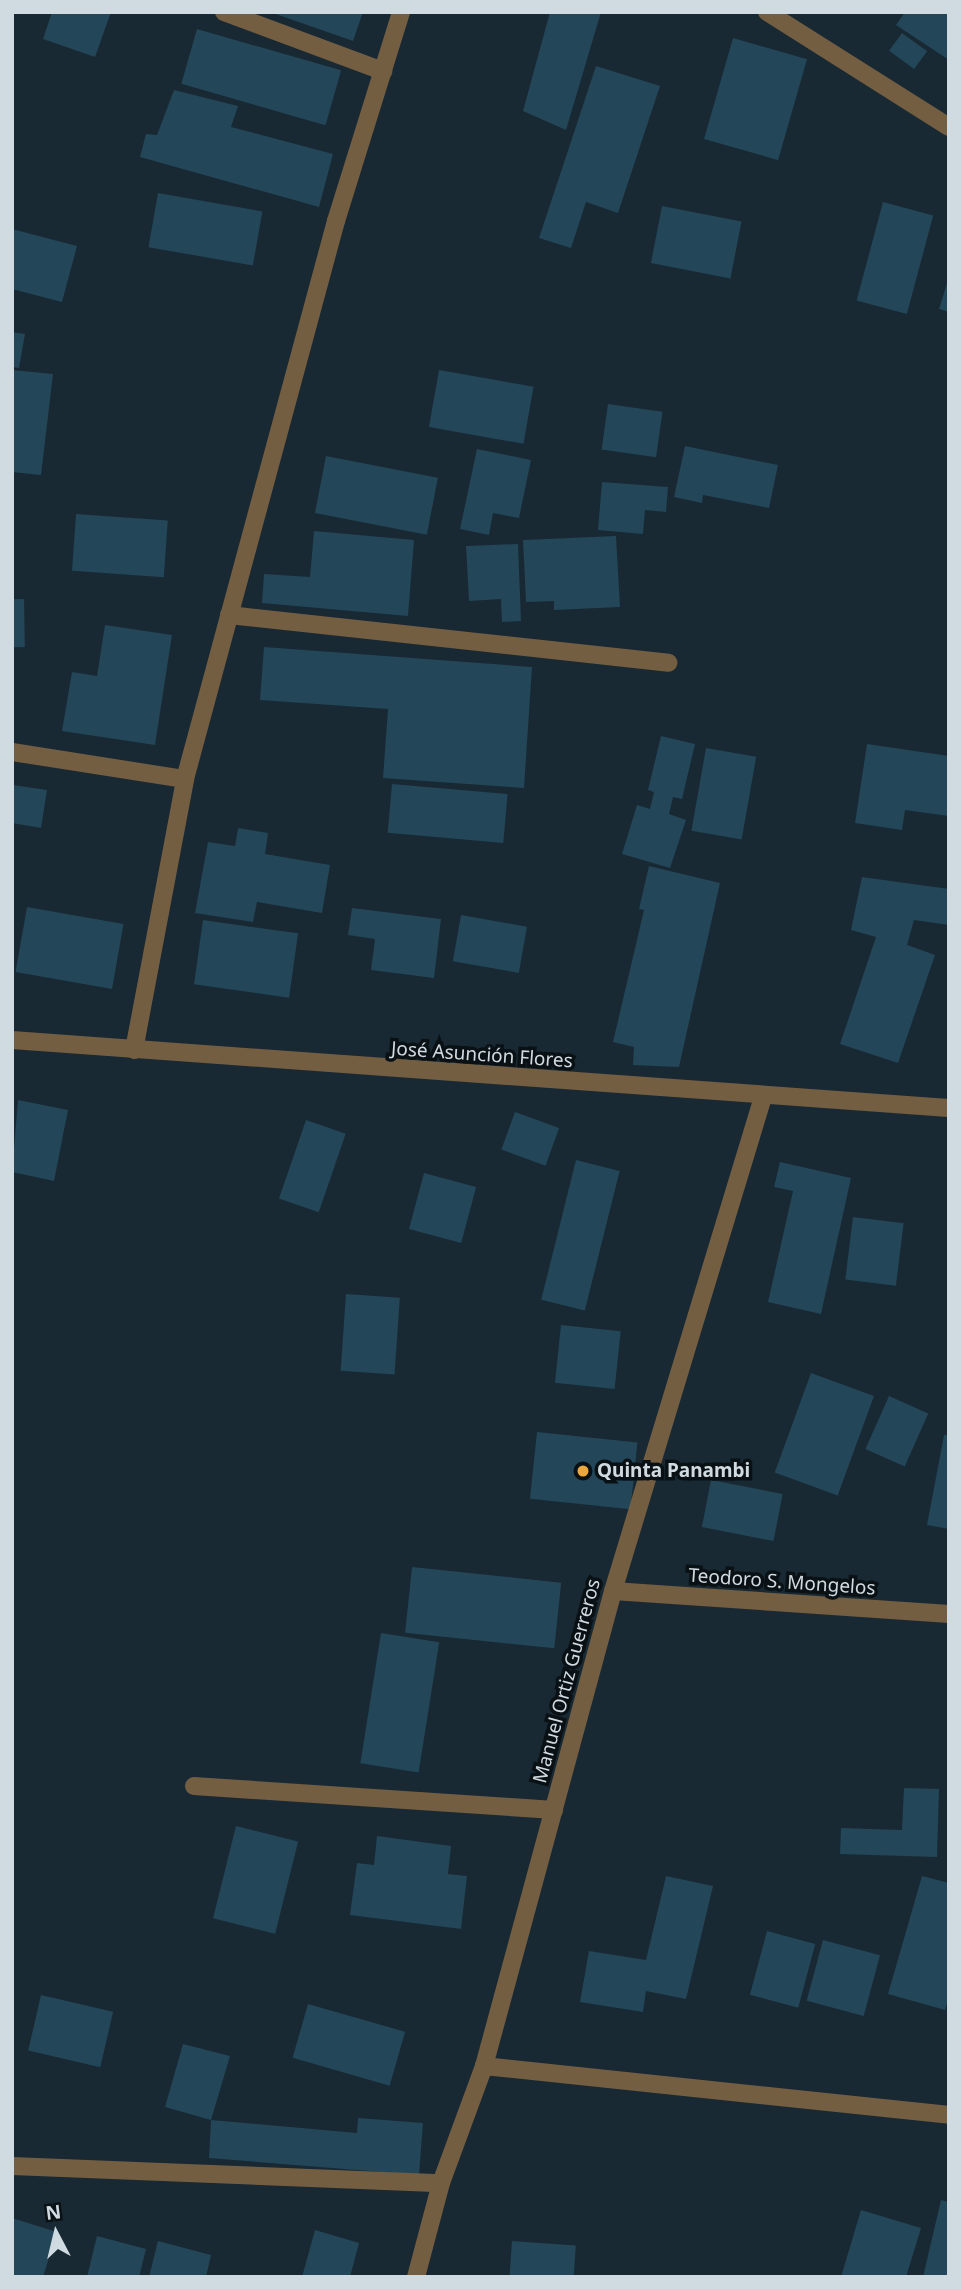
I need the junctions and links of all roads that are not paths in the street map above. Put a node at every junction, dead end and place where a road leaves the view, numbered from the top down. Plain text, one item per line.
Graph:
1 (224, 12) edge
2 (401, 12) edge
3 (767, 12) edge
4 (383, 71) junction
5 (949, 127) edge
6 (229, 615) junction
7 (668, 663) dead end
8 (12, 752) edge
9 (185, 779) junction
10 (12, 1040) edge
11 (134, 1049) junction
12 (763, 1097) junction
13 (949, 1108) edge
14 (613, 1591) junction
15 (949, 1614) edge
16 (194, 1786) dead end
17 (554, 1810) junction
18 (484, 2066) junction
19 (949, 2115) edge
20 (12, 2166) edge
21 (441, 2183) junction
22 (416, 2277) edge

1 - 4 street
2 - 4 street
3 - 5 street
4 - 6 street
6 - 7 street
6 - 9 street
8 - 9 street
9 - 11 street
10 - 11 street, José Asunción Flores
11 - 12 street, José Asunción Flores
12 - 13 street, José Asunción Flores
12 - 14 street, Manuel Ortiz Guerreros
14 - 15 street, Teodoro S. Mongelos
14 - 17 street, Manuel Ortiz Guerreros
16 - 17 street
17 - 18 street, Manuel Ortiz Guerreros
18 - 19 street
18 - 21 street, Manuel Ortiz Guerreros
20 - 21 street
21 - 22 street, Manuel Ortiz Guerreros

